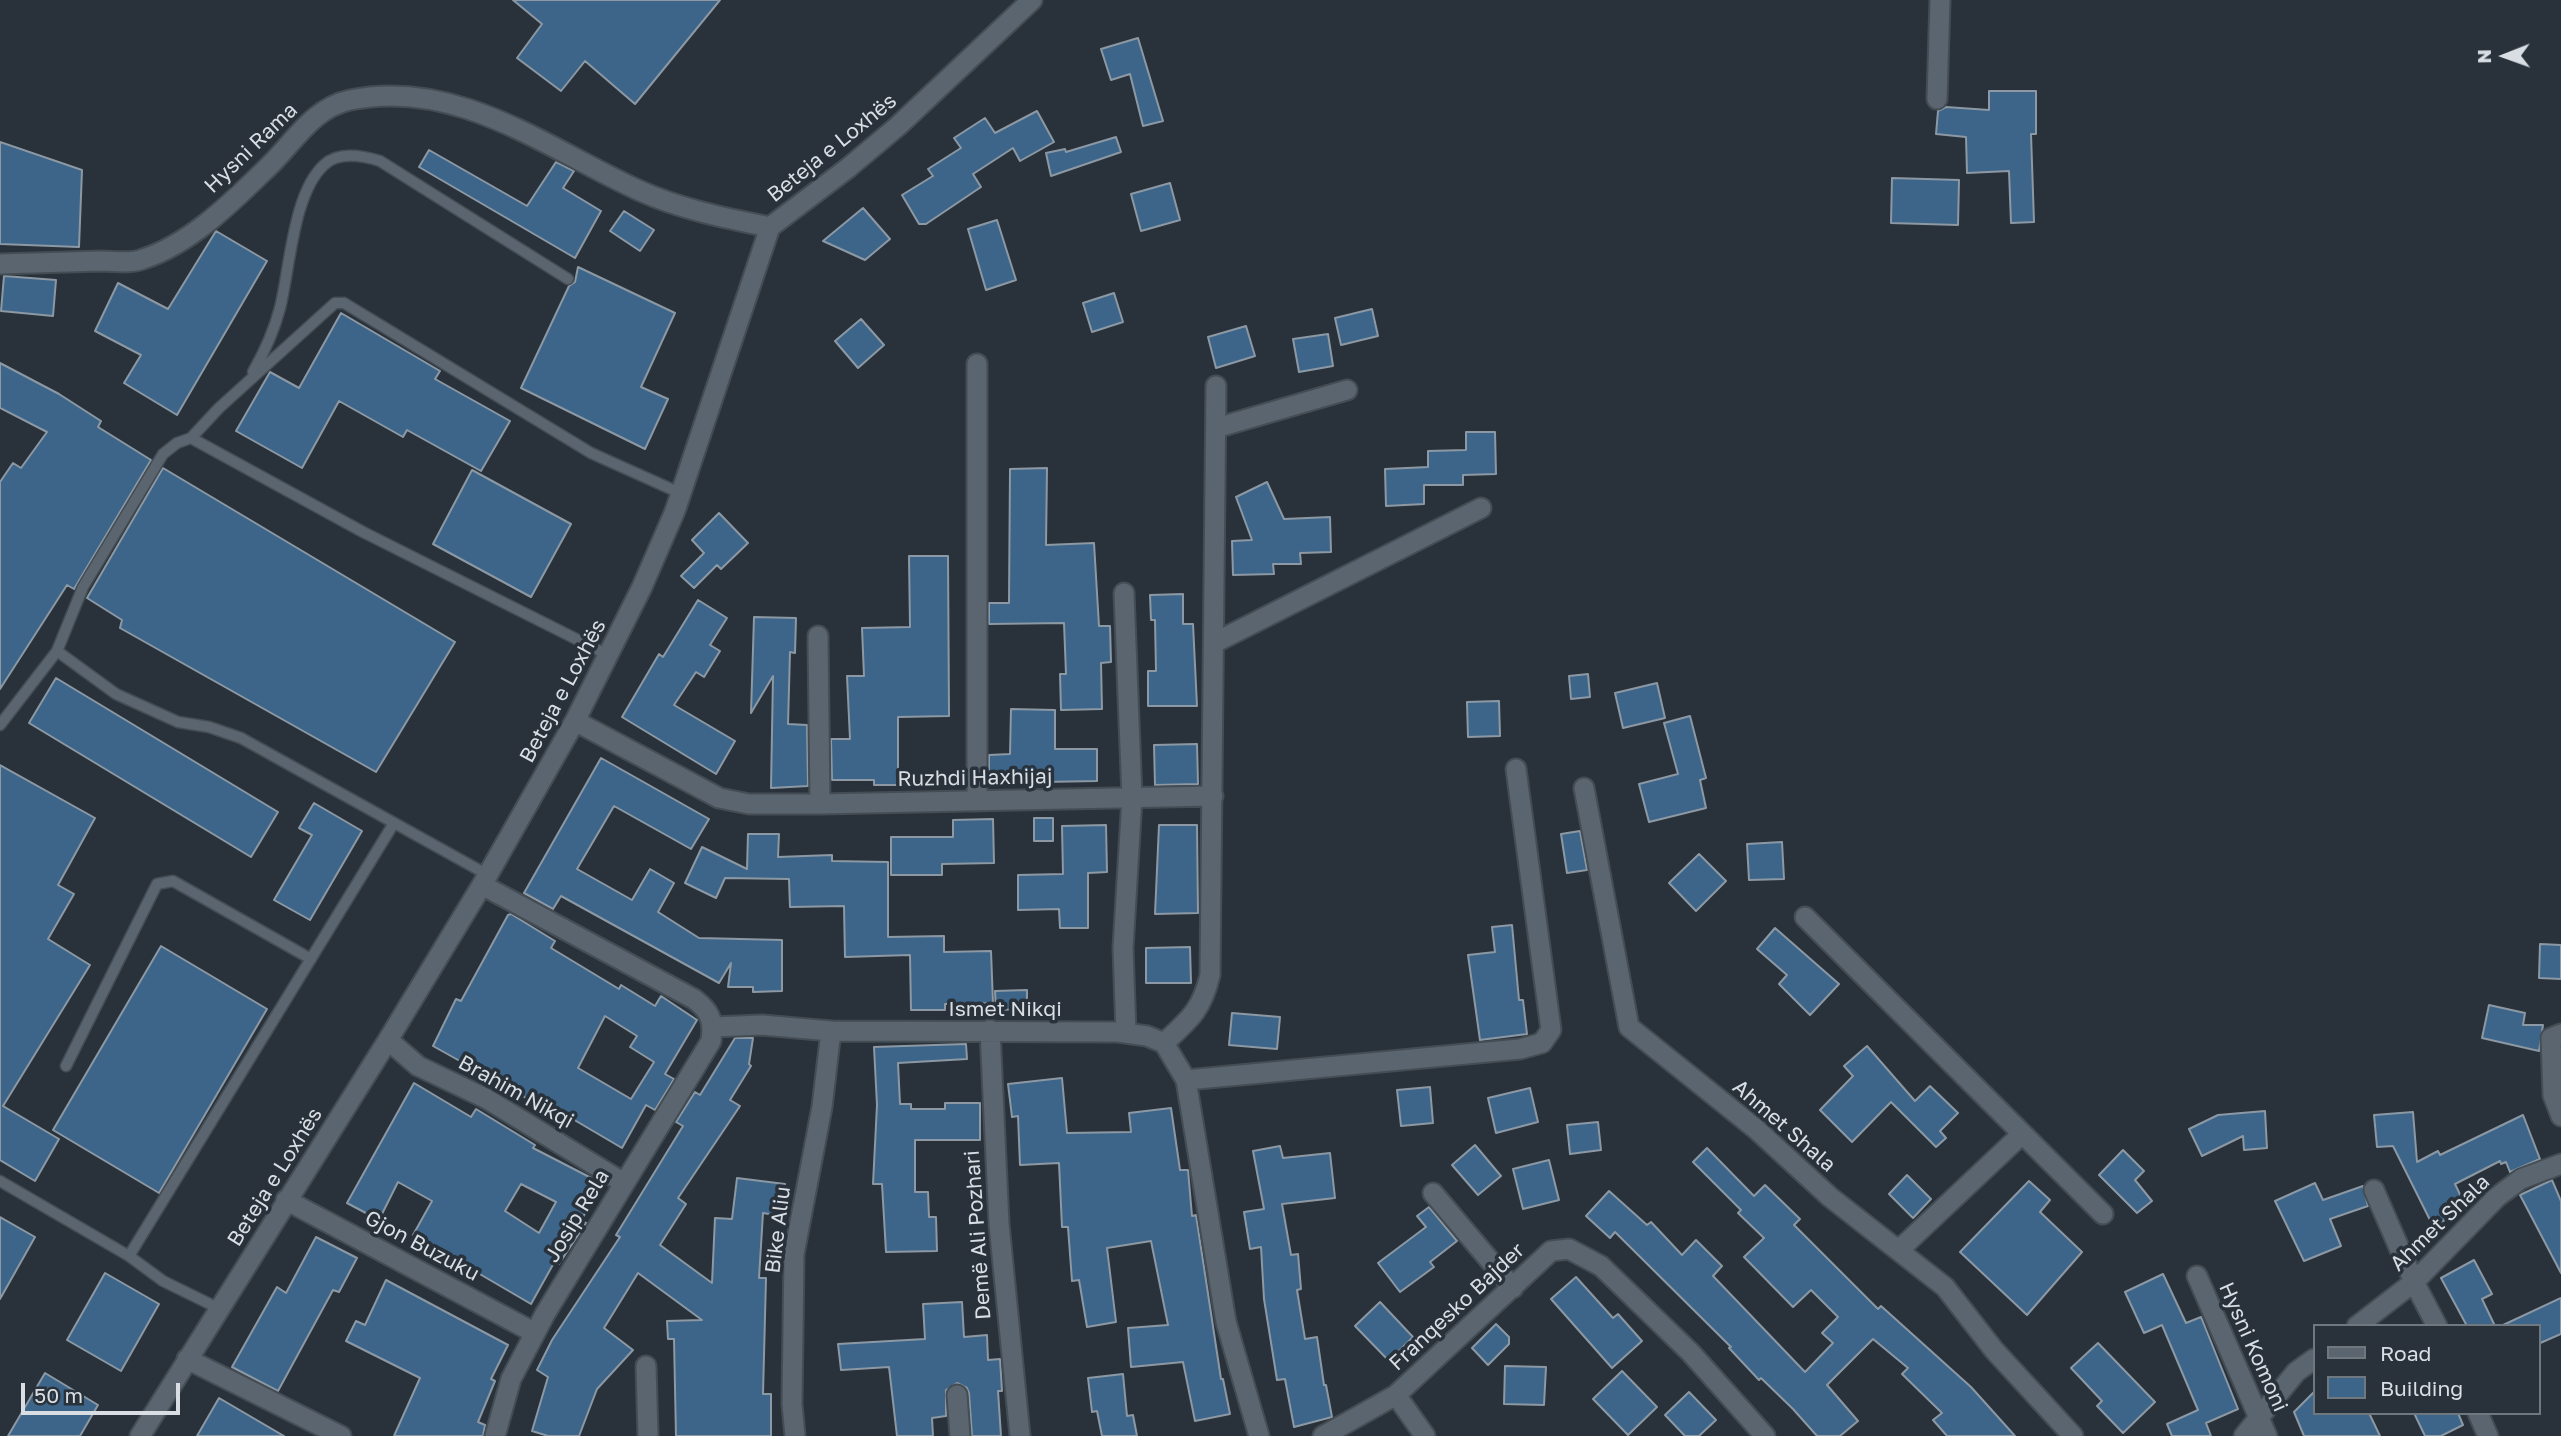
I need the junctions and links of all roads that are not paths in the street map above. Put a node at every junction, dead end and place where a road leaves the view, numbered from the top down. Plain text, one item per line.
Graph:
1 (1032, 0) edge
2 (1940, 0) edge
3 (1937, 99) dead end
4 (770, 227) junction
5 (0, 264) edge
6 (568, 279) dead end
7 (977, 363) dead end
8 (247, 382) junction
9 (1216, 386) dead end
10 (1347, 390) dead end
11 (1216, 428) junction
12 (191, 438) junction
13 (680, 493) junction
14 (1481, 508) dead end
15 (1124, 593) dead end
16 (818, 636) dead end
17 (1214, 643) junction
18 (57, 651) junction
19 (608, 655) junction
20 (575, 721) junction
21 (0, 725) edge
22 (1516, 769) dead end
23 (1584, 788) dead end
24 (1213, 796) junction
25 (1132, 798) junction
26 (977, 801) junction
27 (820, 804) junction
28 (394, 823) junction
29 (485, 880) junction
30 (1805, 916) dead end
31 (311, 959) junction
32 (713, 1027) junction
33 (990, 1030) junction
34 (831, 1031) junction
35 (1126, 1033) junction
36 (2561, 1034) edge
37 (388, 1040) junction
38 (1164, 1043) junction
39 (66, 1066) dead end
40 (1186, 1080) junction
41 (2561, 1116) edge
42 (2021, 1135) junction
43 (2561, 1164) edge
44 (0, 1181) edge
45 (624, 1183) junction
46 (2374, 1190) dead end
47 (1433, 1193) dead end
48 (286, 1200) junction
49 (2103, 1214) dead end
50 (1900, 1249) junction
51 (129, 1256) junction
52 (2197, 1276) dead end
53 (2414, 1282) junction
54 (1513, 1288) junction
55 (220, 1308) junction
56 (2360, 1324) edge
57 (2436, 1324) edge
58 (535, 1334) junction
59 (187, 1359) junction
60 (2312, 1361) edge
61 (646, 1366) dead end
62 (957, 1395) dead end
63 (1396, 1395) junction
64 (2478, 1415) edge
65 (2264, 1428) edge
66 (140, 1436) edge
67 (341, 1436) edge
68 (495, 1436) edge
69 (648, 1436) edge
70 (795, 1436) edge
71 (960, 1436) edge
72 (1020, 1436) edge
73 (1259, 1436) edge
74 (1322, 1436) edge
75 (1425, 1436) edge
76 (1765, 1436) edge
77 (2073, 1436) edge
78 (2244, 1436) edge
79 (2488, 1436) edge

1 - 4 street, Beteja e Loxhës
2 - 3 street
4 - 5 street, Hysni Rama
4 - 13 street, Beteja e Loxhës
6 - 8 lane
7 - 26 street
8 - 12 lane
8 - 13 lane
9 - 11 street
10 - 11 street
11 - 17 street
12 - 18 lane
12 - 19 lane
13 - 19 street, Beteja e Loxhës
14 - 17 street
15 - 25 street
16 - 27 street
17 - 24 street
18 - 21 lane
18 - 28 lane
19 - 20 street, Beteja e Loxhës
20 - 27 street, Ruzhdi Haxhijaj
20 - 29 street, Beteja e Loxhës
22 - 40 street
23 - 50 street, Ahmet Shala
24 - 25 street, Ruzhdi Haxhijaj
24 - 38 street
25 - 26 street, Ruzhdi Haxhijaj
25 - 35 street
26 - 27 street, Ruzhdi Haxhijaj
28 - 29 lane
28 - 31 lane
29 - 32 street
29 - 37 street, Beteja e Loxhës
30 - 42 street
31 - 39 lane
31 - 51 lane
32 - 34 street, Ismet Nikqi
32 - 45 street, Josip Rela
33 - 34 street, Ismet Nikqi
33 - 35 street, Ismet Nikqi
33 - 72 street, Demë Ali Pozhari
34 - 70 street, Bike Aliu
35 - 38 street, Ismet Nikqi
36 - 41 street
37 - 45 street, Brahim Nikqi
37 - 48 street, Beteja e Loxhës
38 - 40 street
40 - 73 street
42 - 49 street
42 - 50 street
43 - 53 street, Ahmet Shala
44 - 51 lane
45 - 58 street, Josip Rela
46 - 53 street
47 - 54 street
48 - 55 street, Beteja e Loxhës
48 - 58 street, Gjon Buzuku
50 - 77 street, Ahmet Shala
51 - 55 lane
52 - 65 street, Hysni Komoni
53 - 56 street, Ahmet Shala
53 - 57 street
54 - 63 street, Franqesko Bajder
54 - 76 street, Franqesko Bajder
55 - 59 street, Beteja e Loxhës
58 - 68 street, Josip Rela
59 - 66 street, Beteja e Loxhës
59 - 67 street
60 - 65 street
61 - 69 street
62 - 71 street
63 - 74 street, Franqesko Bajder
63 - 75 street
64 - 79 street
65 - 78 street

